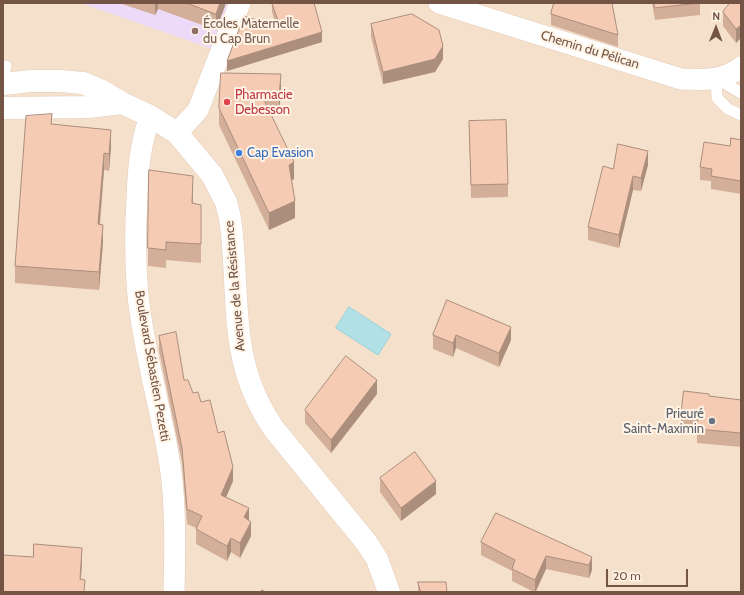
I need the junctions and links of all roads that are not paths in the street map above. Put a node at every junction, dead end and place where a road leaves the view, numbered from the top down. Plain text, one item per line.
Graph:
1 (240, 3) edge
2 (439, 3) edge
3 (741, 67) edge
4 (5, 75) edge
5 (716, 78) junction
6 (3, 79) edge
7 (741, 93) edge
8 (122, 103) junction
9 (3, 108) edge
10 (741, 115) edge
11 (150, 116) junction
12 (177, 133) junction
13 (174, 592) edge
14 (390, 592) edge

1 - 12 street
2 - 5 street, Chemin du Pélican
3 - 5 street, Chemin du Pélican
4 - 6 lane
4 - 8 street, Avenue de la Résistance
5 - 7 lane
5 - 10 lane
8 - 9 street
8 - 11 street, Avenue de la Résistance
11 - 12 street, Avenue de la Résistance
11 - 13 street, Boulevard Sébastien Pezetti
12 - 14 street, Avenue de la Résistance

